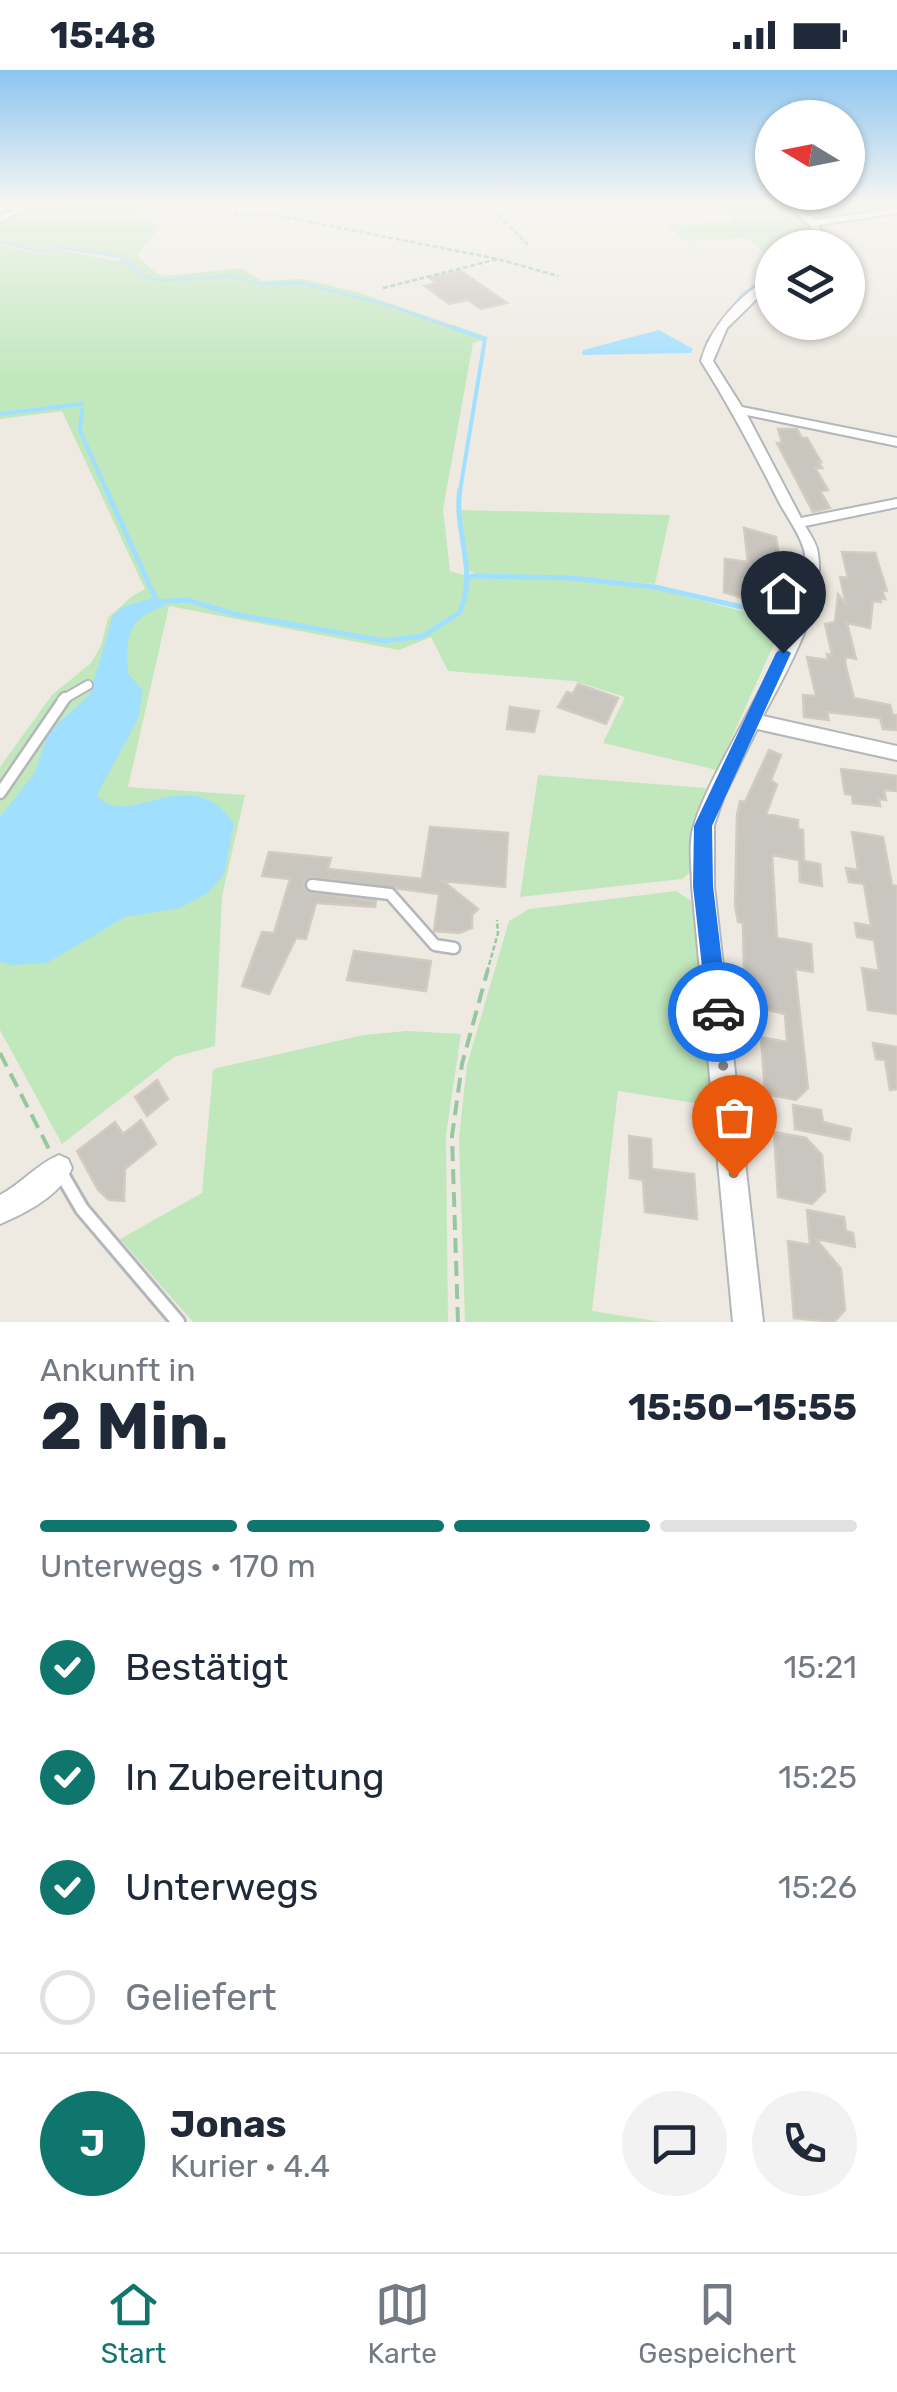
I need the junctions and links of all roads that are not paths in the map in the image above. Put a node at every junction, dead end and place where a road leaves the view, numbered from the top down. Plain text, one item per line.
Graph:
1 (755, 295) edge
2 (738, 410) junction
3 (897, 442) edge
4 (897, 503) edge
5 (797, 523) junction
6 (88, 685) dead end
7 (753, 720) junction
8 (897, 753) edge
9 (0, 793) edge
10 (312, 885) dead end
11 (454, 948) dead end
12 (59, 1168) joint
13 (0, 1210) edge
14 (178, 1322) edge
15 (748, 1322) edge

1 - 2 street
2 - 3 street
2 - 5 street
4 - 5 street
5 - 7 street
6 - 9 lane
7 - 8 street
7 - 15 street
10 - 11 lane
12 - 13 street
12 - 14 lane

